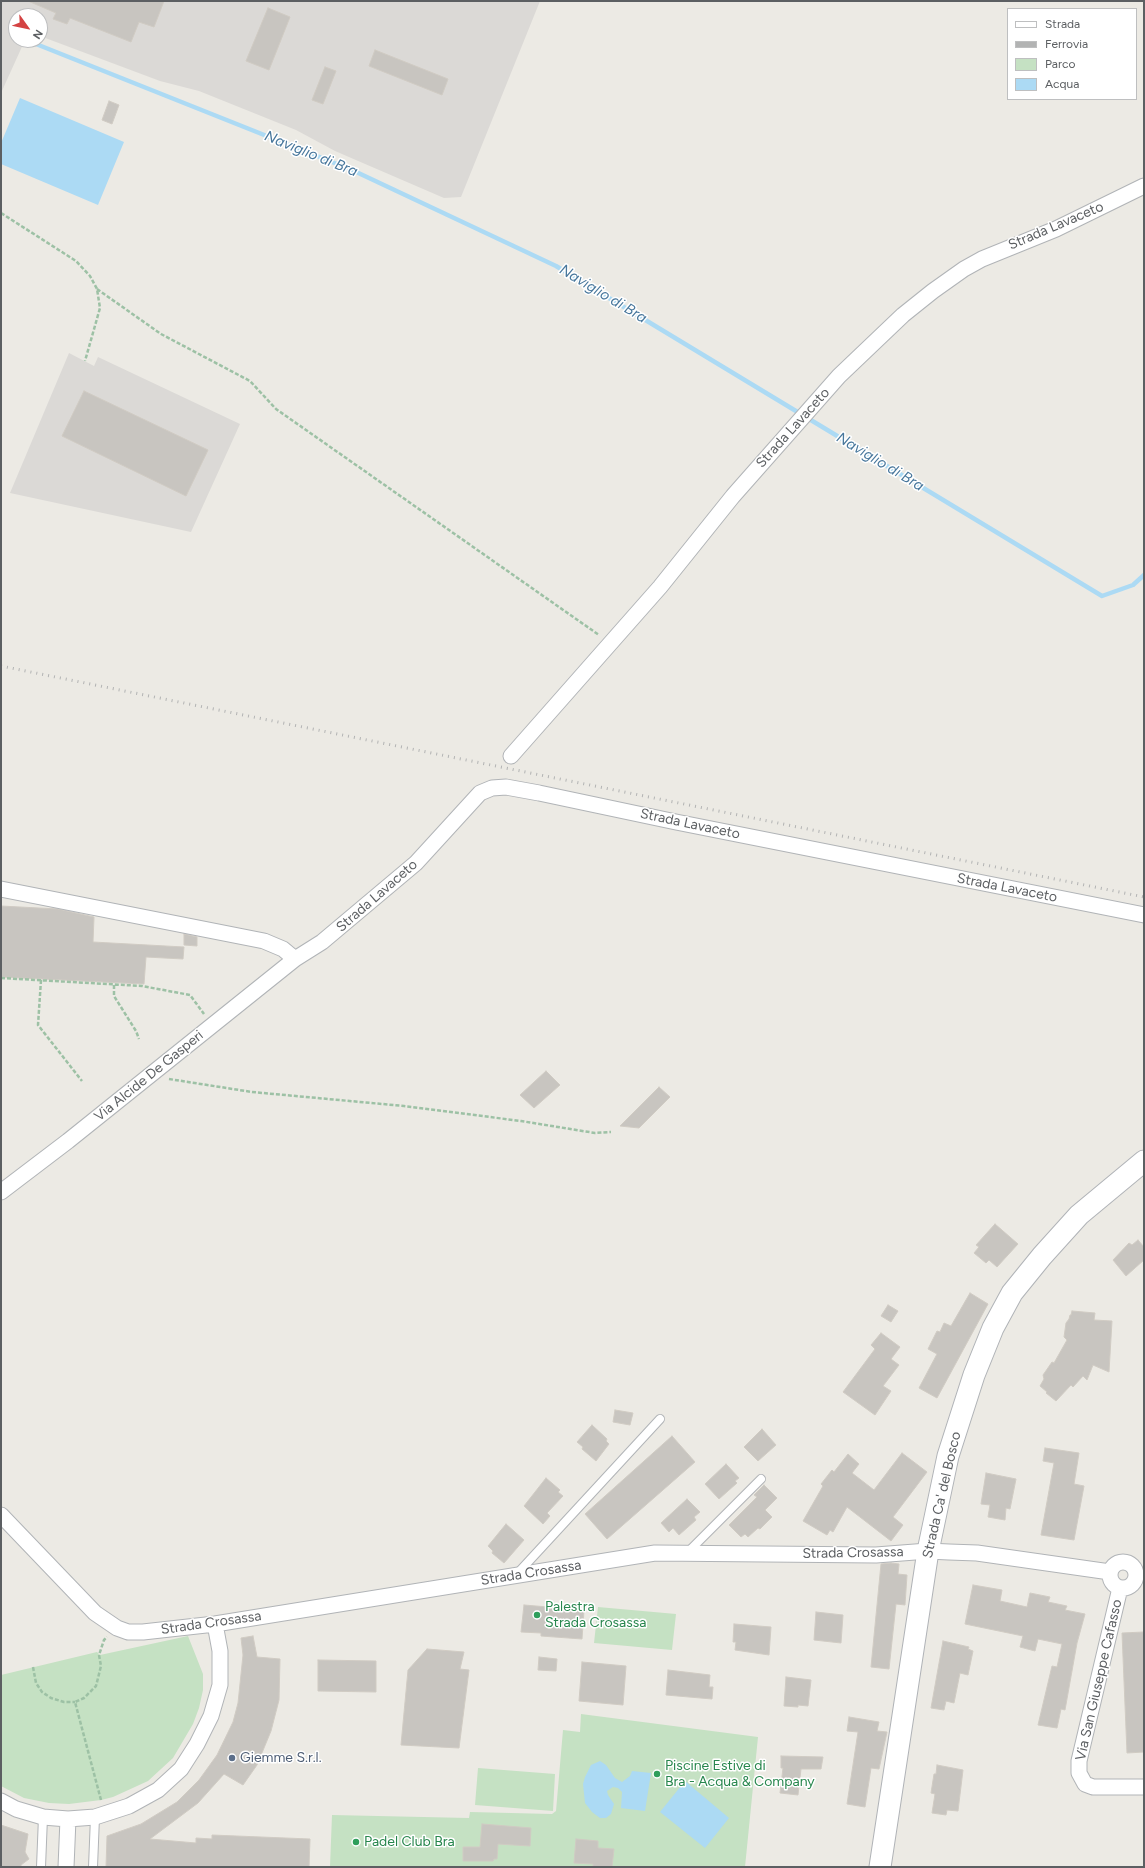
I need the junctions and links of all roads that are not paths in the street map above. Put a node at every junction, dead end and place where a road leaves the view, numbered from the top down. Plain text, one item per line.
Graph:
1 (1144, 186) edge
2 (511, 756) dead end
3 (1, 889) edge
4 (1144, 915) edge
5 (295, 958) junction
6 (1144, 1161) edge
7 (1, 1192) edge
8 (660, 1419) dead end
9 (761, 1479) dead end
10 (1, 1515) edge
11 (928, 1551) junction
12 (687, 1553) junction
13 (1110, 1572) junction
14 (517, 1575) junction
15 (1140, 1579) edge
16 (1120, 1588) junction
17 (215, 1624) junction
18 (1144, 1787) edge
19 (1, 1801) edge
20 (100, 1816) junction
21 (43, 1817) junction
22 (68, 1819) junction
23 (41, 1867) edge
24 (66, 1867) edge
25 (93, 1867) edge
26 (880, 1867) edge

1 - 2 street, Strada Lavaceto
3 - 5 street
4 - 5 street, Strada Lavaceto
5 - 7 street, Via Alcide De Gasperi
6 - 11 street, Strada Ca' del Bosco
8 - 14 lane
9 - 12 lane
10 - 17 street, Strada Crosassa
11 - 12 street, Strada Crosassa
11 - 13 street, Strada Crosassa
11 - 26 street, Strada Ca' del Bosco
12 - 14 street, Strada Crosassa
13 - 15 street
13 - 16 street
14 - 17 street, Strada Crosassa
15 - 16 street
16 - 18 street, Via San Giuseppe Cafasso
17 - 20 street
19 - 21 street
20 - 22 street
20 - 25 lane
21 - 22 street
21 - 23 lane
22 - 24 street

